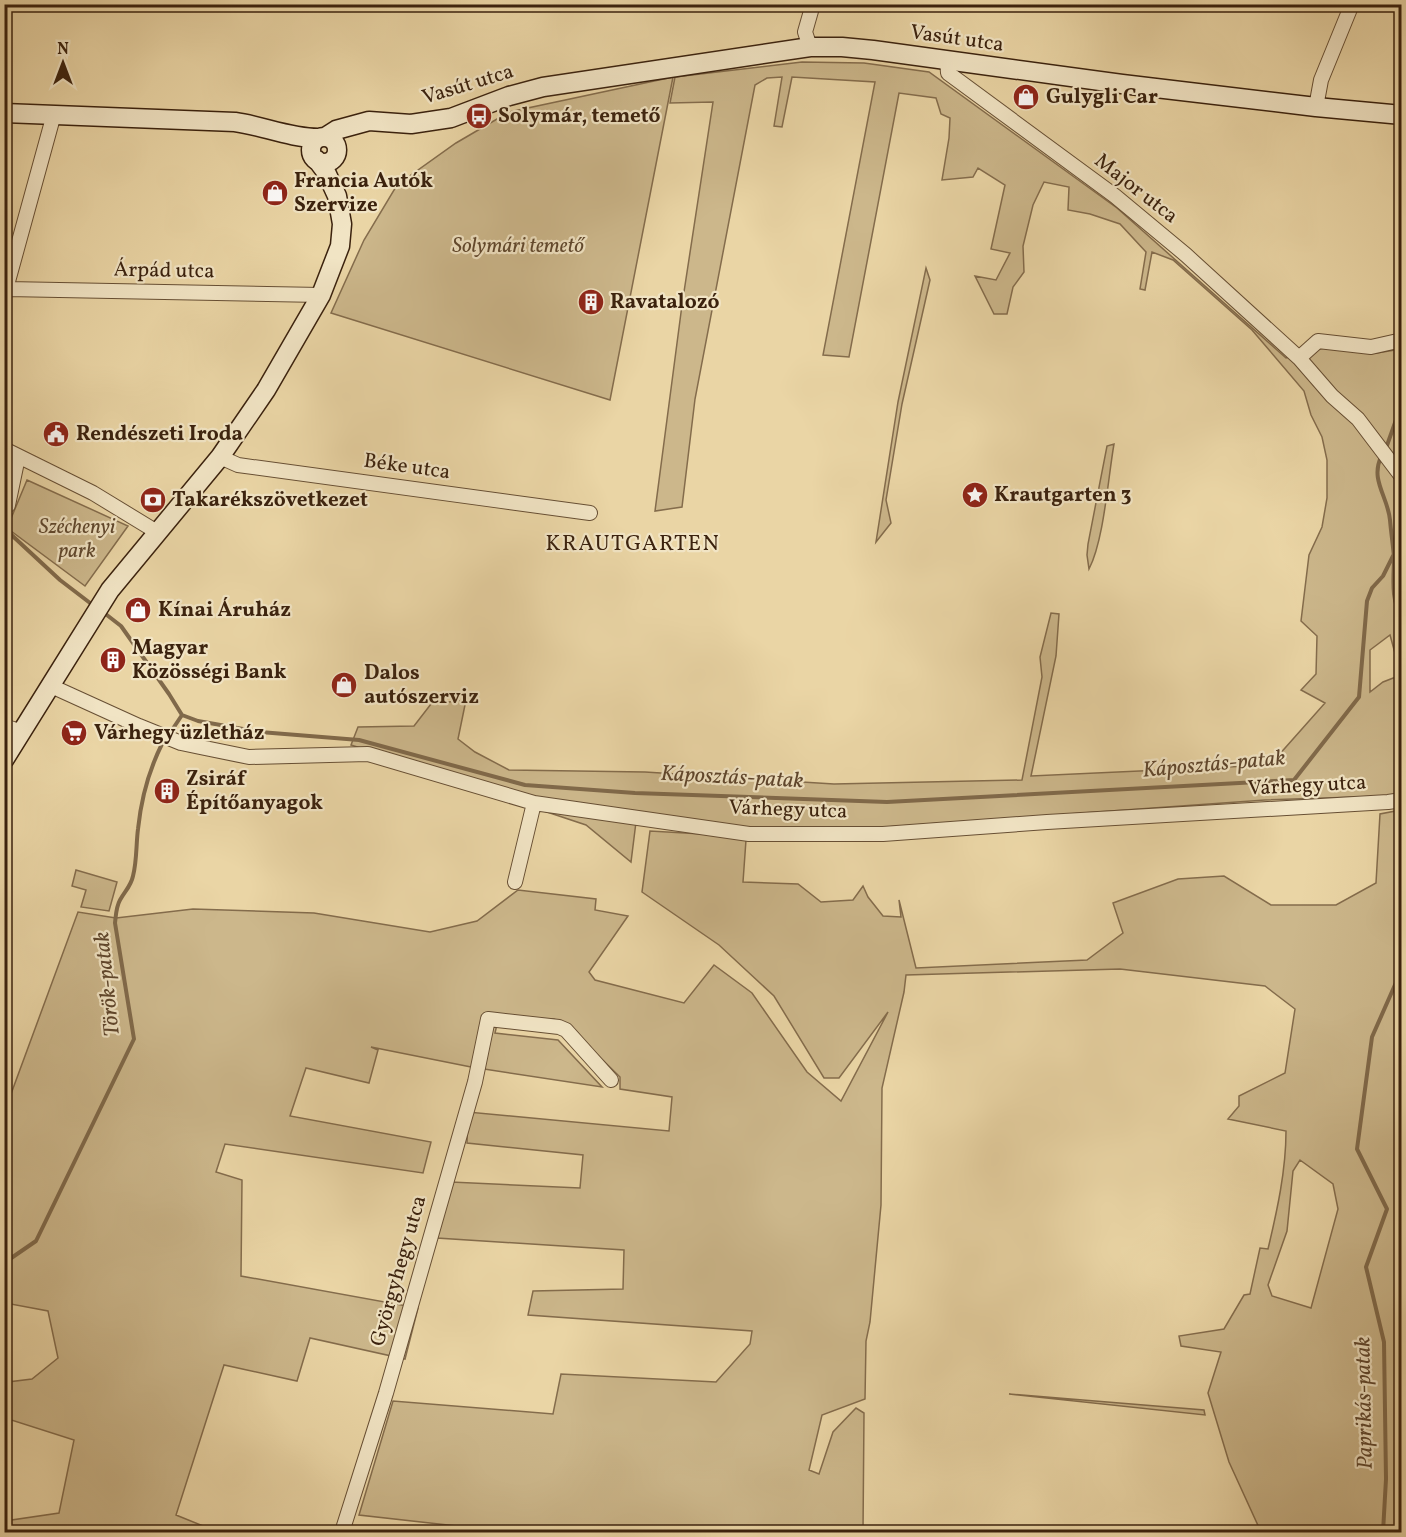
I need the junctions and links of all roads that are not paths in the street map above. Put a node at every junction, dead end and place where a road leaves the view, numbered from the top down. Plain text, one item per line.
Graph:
1 (813, 4) edge
2 (1352, 4) edge
3 (810, 47) junction
4 (947, 60) junction
5 (1316, 108) junction
6 (4, 113) edge
7 (54, 114) junction
8 (1401, 115) edge
9 (324, 150) junction
10 (6, 292) edge
11 (321, 295) junction
12 (1401, 340) edge
13 (1299, 358) junction
14 (4, 449) edge
15 (18, 457) junction
16 (220, 457) junction
17 (1401, 477) edge
18 (4, 505) edge
19 (590, 513) dead end
20 (157, 532) junction
21 (51, 686) junction
22 (13, 729) edge
23 (4, 760) edge
24 (1401, 800) edge
25 (534, 803) junction
26 (515, 882) dead end
27 (611, 1080) dead end
28 (342, 1533) edge

1 - 3 street
2 - 5 street
3 - 4 street, Vasút utca
3 - 9 street, Vasút utca
4 - 5 street, Vasút utca
4 - 13 street, Major utca
5 - 8 street, Vasút utca
6 - 7 street
7 - 9 street
7 - 10 street, Árpád utca
9 - 11 street
10 - 11 street, Árpád utca
11 - 16 street
12 - 13 street
13 - 17 street, Major utca
14 - 15 street
15 - 18 street
15 - 20 street
16 - 19 street, Béke utca
16 - 20 street
20 - 21 street
21 - 22 street
21 - 25 street, Várhegy utca
22 - 23 street
24 - 25 street, Várhegy utca
25 - 26 street
27 - 28 street, Györgyhegy utca

